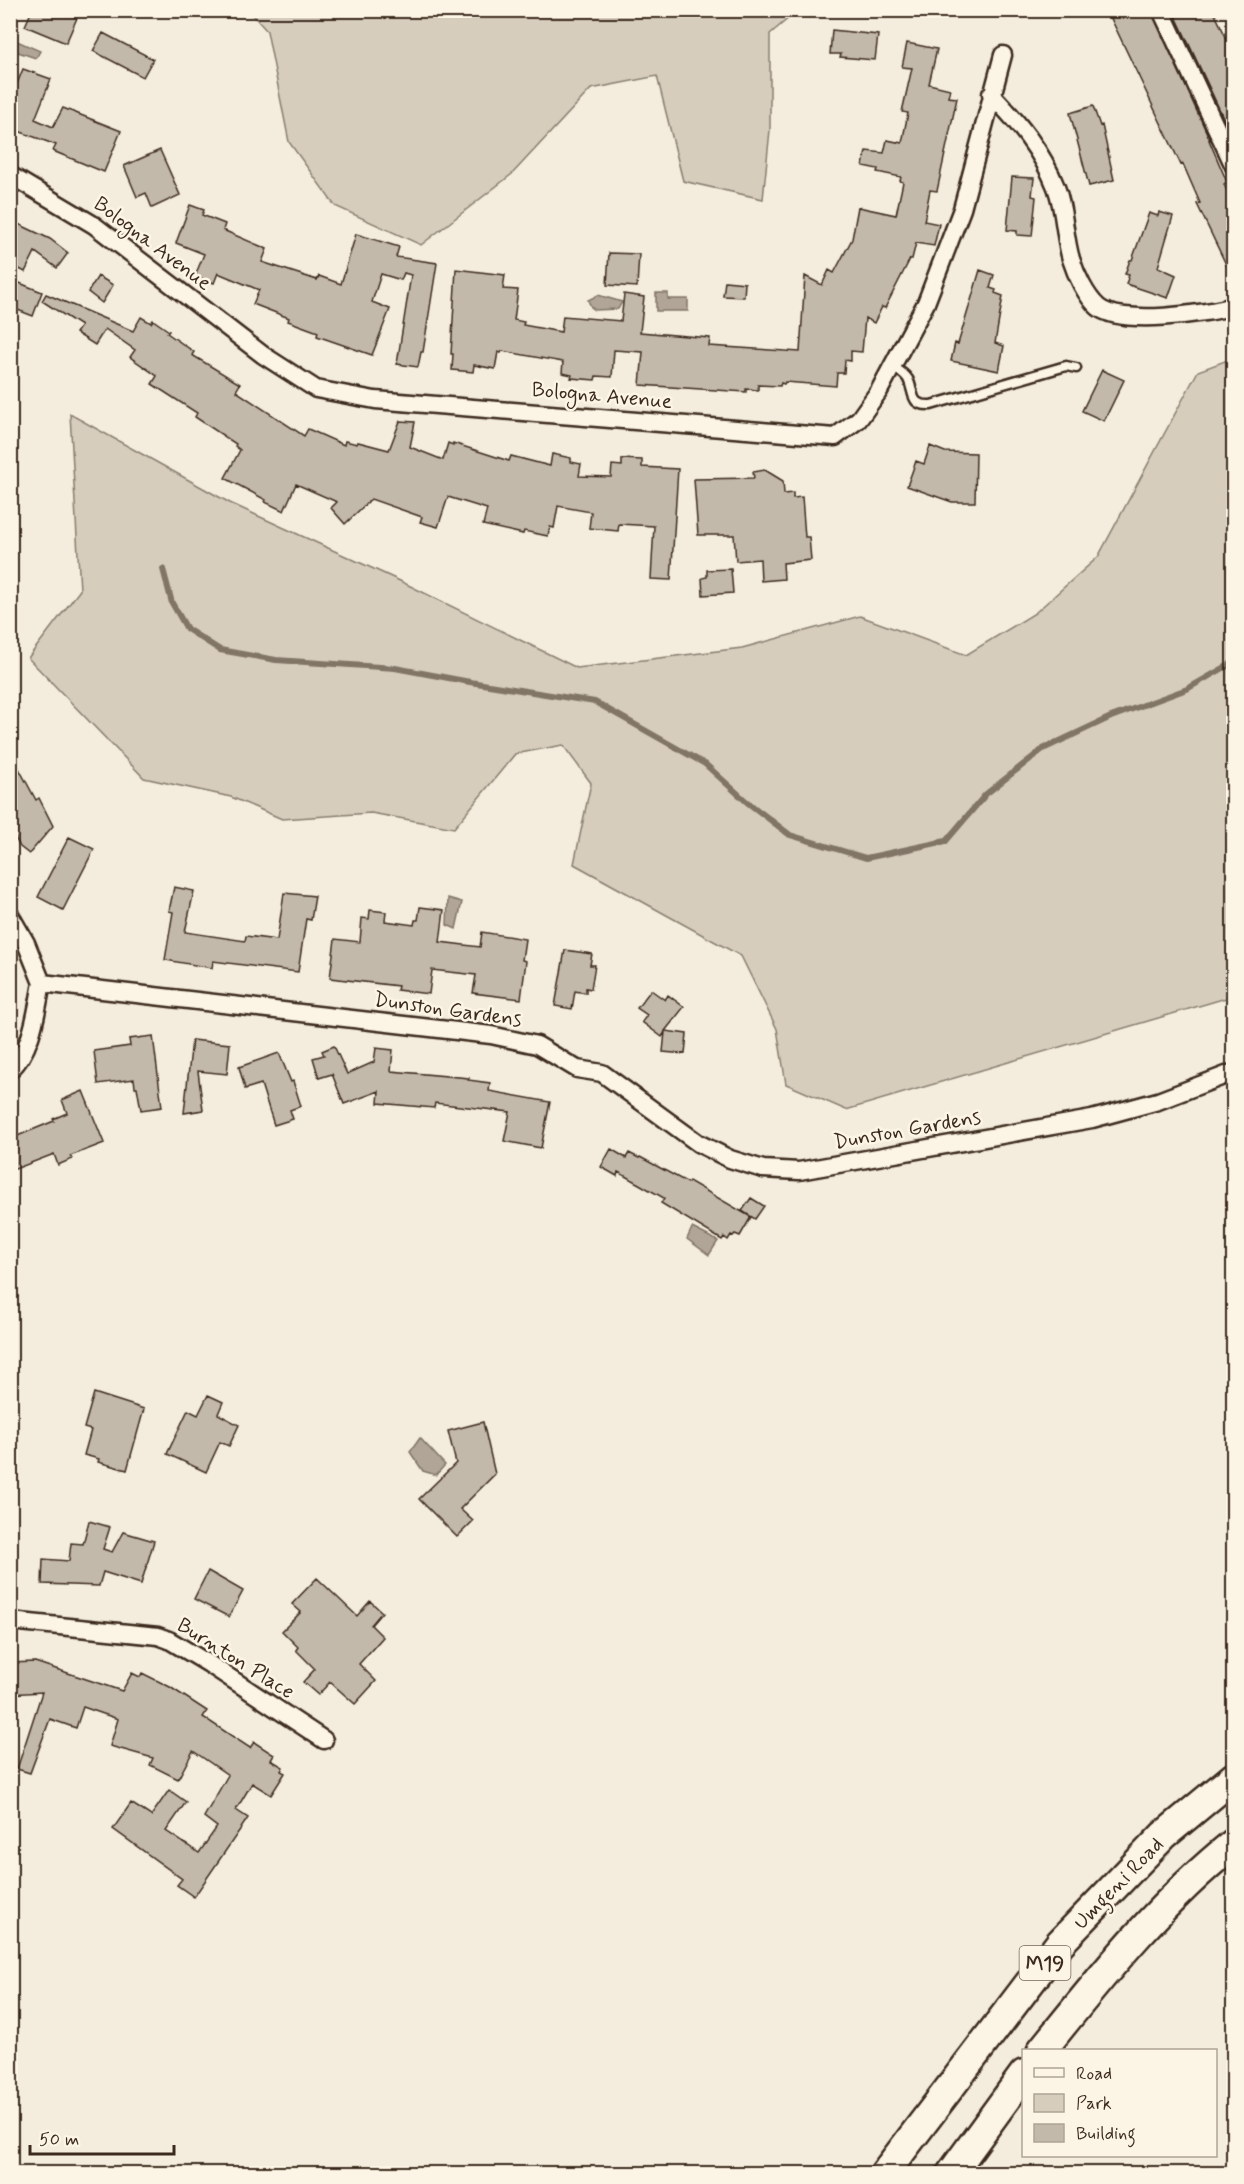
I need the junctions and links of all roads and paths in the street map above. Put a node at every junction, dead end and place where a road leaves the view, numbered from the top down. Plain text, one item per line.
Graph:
1 (1161, 10) edge
2 (1003, 55) dead end
3 (991, 94) junction
4 (1233, 166) edge
5 (10, 175) edge
6 (1233, 306) edge
7 (892, 366) junction
8 (1077, 368) dead end
9 (10, 915) edge
10 (42, 983) junction
11 (10, 1071) edge
12 (1233, 1072) edge
13 (10, 1621) edge
14 (324, 1740) dead end
15 (1233, 1777) edge
16 (1233, 1843) edge
17 (1043, 2049) edge
18 (1022, 2075) edge
19 (884, 2174) edge
20 (951, 2174) edge

1 - 4 street
2 - 3 street, Bologna Avenue
3 - 6 street
3 - 7 street, Bologna Avenue
5 - 7 street, Bologna Avenue
7 - 8 lane
9 - 10 street
10 - 11 street
10 - 12 street, Dunston Gardens
13 - 14 street, Burnton Place
15 - 19 highway, Umgeni Road / M19
16 - 17 highway, M19
18 - 20 highway

